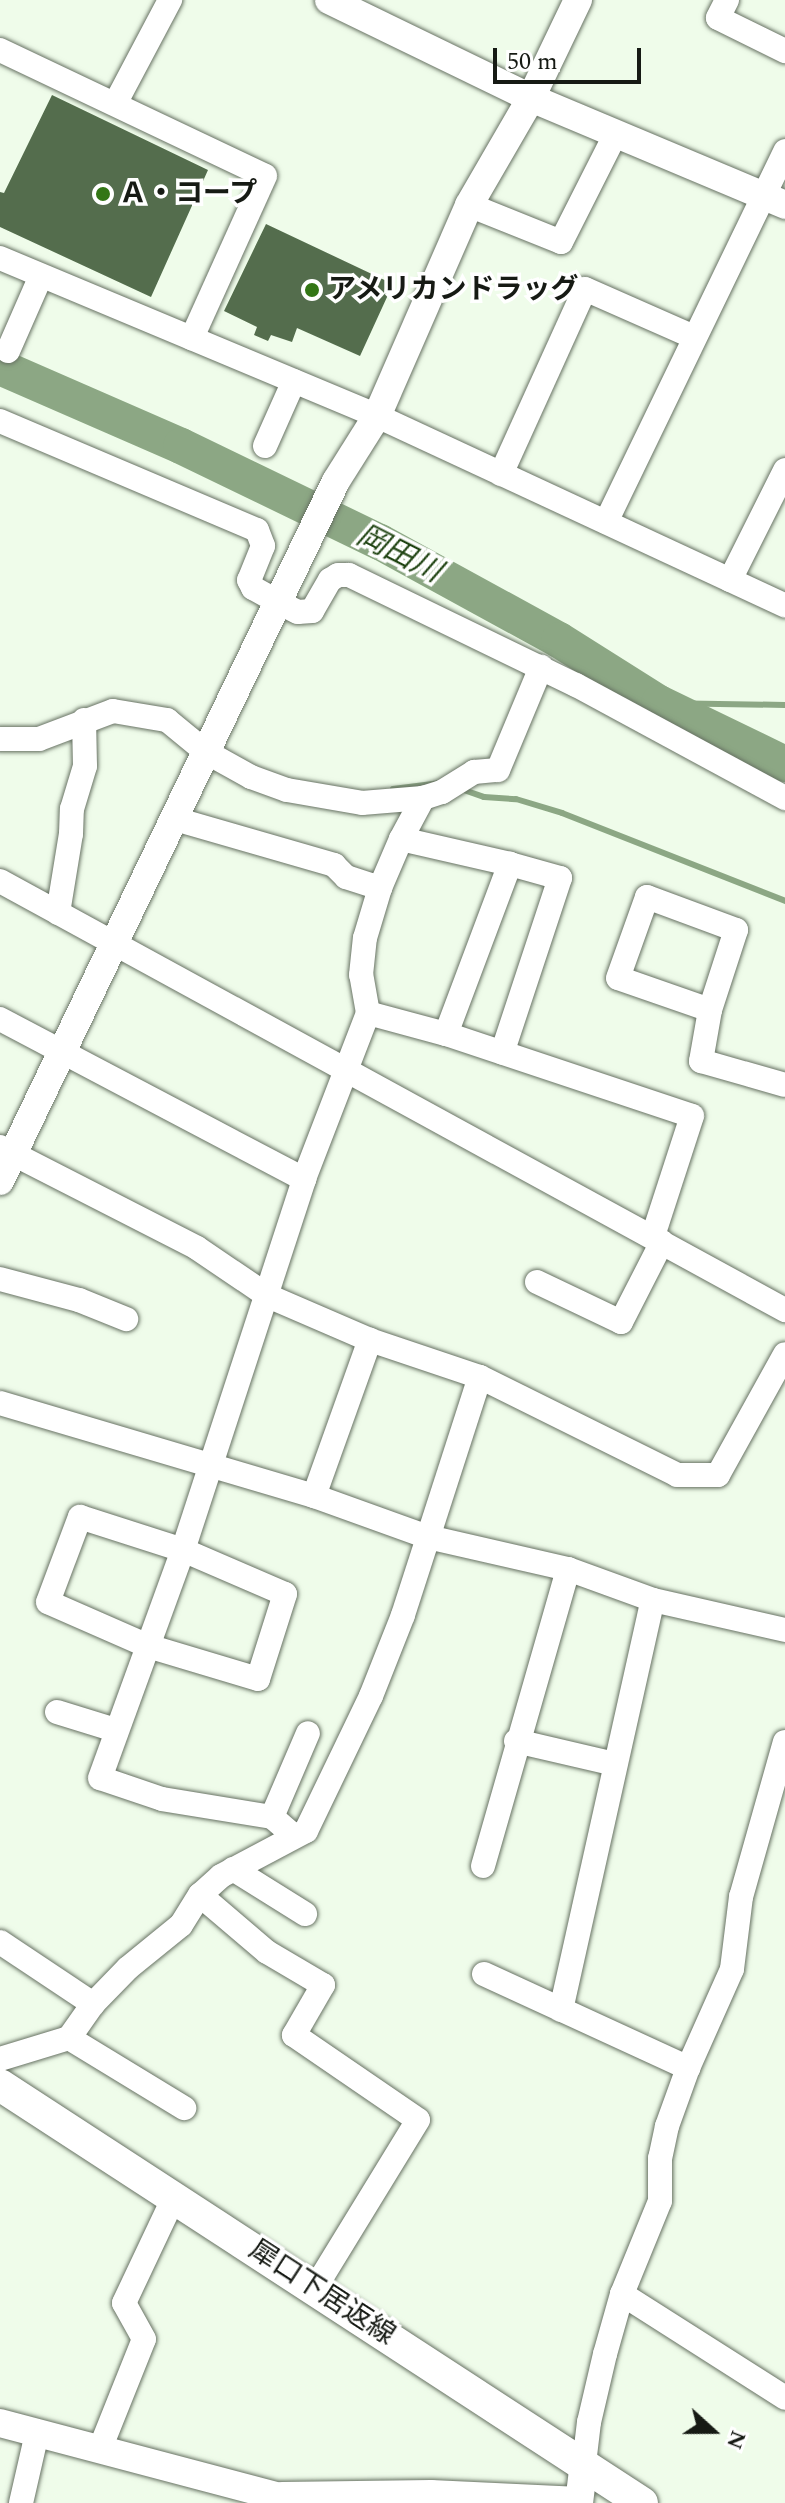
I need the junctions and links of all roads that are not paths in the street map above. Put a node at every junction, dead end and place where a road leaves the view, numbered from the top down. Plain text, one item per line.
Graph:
1 (170, 0) edge
2 (329, 0) edge
3 (578, 0) edge
4 (727, 0) edge
5 (0, 50) edge
6 (785, 51) edge
7 (531, 98) junction
8 (115, 104) junction
9 (616, 133) junction
10 (785, 151) edge
11 (775, 201) edge
12 (469, 205) junction
13 (0, 258) edge
14 (41, 276) junction
15 (694, 337) junction
16 (192, 338) junction
17 (8, 351) dead end
18 (294, 381) junction
19 (377, 416) junction
20 (0, 421) edge
21 (265, 446) dead end
22 (785, 470) edge
23 (501, 474) junction
24 (606, 522) junction
25 (730, 580) junction
26 (278, 602) junction
27 (785, 605) edge
28 (541, 667) junction
29 (84, 720) junction
30 (0, 739) edge
31 (206, 752) junction
32 (423, 798) junction
33 (785, 798) edge
34 (175, 819) junction
35 (401, 839) junction
36 (510, 864) junction
37 (0, 881) edge
38 (380, 888) junction
39 (58, 913) junction
40 (115, 944) junction
41 (710, 1010) junction
42 (368, 1013) junction
43 (0, 1019) edge
44 (446, 1034) junction
45 (63, 1052) junction
46 (502, 1053) junction
47 (346, 1068) junction
48 (785, 1085) edge
49 (7, 1150) edge
50 (304, 1179) junction
51 (0, 1181) edge
52 (658, 1239) junction
53 (0, 1279) edge
54 (537, 1282) dead end
55 (268, 1296) junction
56 (785, 1310) edge
57 (126, 1319) dead end
58 (370, 1340) junction
59 (785, 1354) edge
60 (480, 1377) junction
61 (0, 1403) edge
62 (210, 1464) junction
63 (314, 1496) junction
64 (428, 1537) junction
65 (183, 1550) junction
66 (568, 1569) junction
67 (653, 1600) junction
68 (785, 1630) edge
69 (148, 1646) junction
70 (57, 1712) dead end
71 (115, 1730) junction
72 (308, 1733) dead end
73 (516, 1741) junction
74 (785, 1742) edge
75 (615, 1764) junction
76 (272, 1817) junction
77 (294, 1836) junction
78 (483, 1866) dead end
79 (233, 1869) junction
80 (200, 1895) junction
81 (305, 1914) dead end
82 (0, 1942) edge
83 (484, 1974) dead end
84 (93, 2004) junction
85 (561, 2010) junction
86 (69, 2038) junction
87 (0, 2059) edge
88 (688, 2068) junction
89 (0, 2085) edge
90 (184, 2108) dead end
91 (174, 2197) junction
92 (315, 2288) junction
93 (622, 2294) junction
94 (785, 2398) edge
95 (0, 2423) edge
96 (37, 2433) junction
97 (100, 2449) junction
98 (584, 2464) junction
99 (271, 2499) edge
100 (580, 2501) edge
101 (21, 2503) edge
102 (303, 2503) edge
103 (642, 2503) edge

1 - 8 street
2 - 7 street
3 - 7 street
4 - 6 street
5 - 8 street
7 - 9 street
7 - 12 street
8 - 16 street
9 - 11 street
9 - 12 street
10 - 11 street
11 - 15 street
12 - 19 street
13 - 14 street
14 - 16 street
14 - 17 street
15 - 23 street
15 - 24 street
16 - 18 street
18 - 19 street
18 - 21 street
19 - 23 street
19 - 26 street
20 - 26 street
22 - 25 street
23 - 24 street
24 - 25 street
25 - 27 street
26 - 28 street
26 - 31 street
28 - 32 street
28 - 33 street
29 - 30 street
29 - 31 street
29 - 39 street
31 - 32 street
31 - 34 street
32 - 35 street
34 - 38 street
34 - 40 street
35 - 36 street
35 - 38 street
36 - 44 street
36 - 46 street
37 - 39 street
38 - 42 street
39 - 40 street
40 - 45 street
40 - 47 street
41 - 41 street
41 - 48 street
42 - 44 street
42 - 47 street
43 - 45 street
44 - 46 street
45 - 49 street
45 - 50 street
46 - 52 street
47 - 50 street
47 - 52 street
49 - 51 street
49 - 55 street
50 - 55 street
52 - 54 street
52 - 56 street
53 - 57 street
55 - 58 street
55 - 62 street
58 - 60 street
58 - 63 street
59 - 60 street
60 - 64 street
61 - 62 street
62 - 63 street
62 - 65 street
63 - 64 street
64 - 66 street
64 - 77 street
65 - 69 street
65 - 69 street
65 - 69 street
66 - 67 street
66 - 73 street
67 - 68 street
67 - 75 street
69 - 71 street
70 - 71 street
71 - 76 street
72 - 76 street
73 - 75 street
73 - 78 street
74 - 88 street
75 - 85 street
76 - 77 street
77 - 79 street
79 - 80 street
79 - 81 street
80 - 84 street
80 - 92 street
82 - 84 street
83 - 85 street
84 - 86 street
85 - 88 street
86 - 87 street
86 - 90 street
88 - 93 street
89 - 91 main road, 犀口下居返線
91 - 92 main road, 犀口下居返線
91 - 97 street
92 - 98 main road, 犀口下居返線
93 - 94 street
93 - 98 street
95 - 96 street
96 - 97 street
96 - 101 street
97 - 99 street
98 - 100 street
98 - 103 main road, 犀口下居返線
99 - 100 street
99 - 102 street

